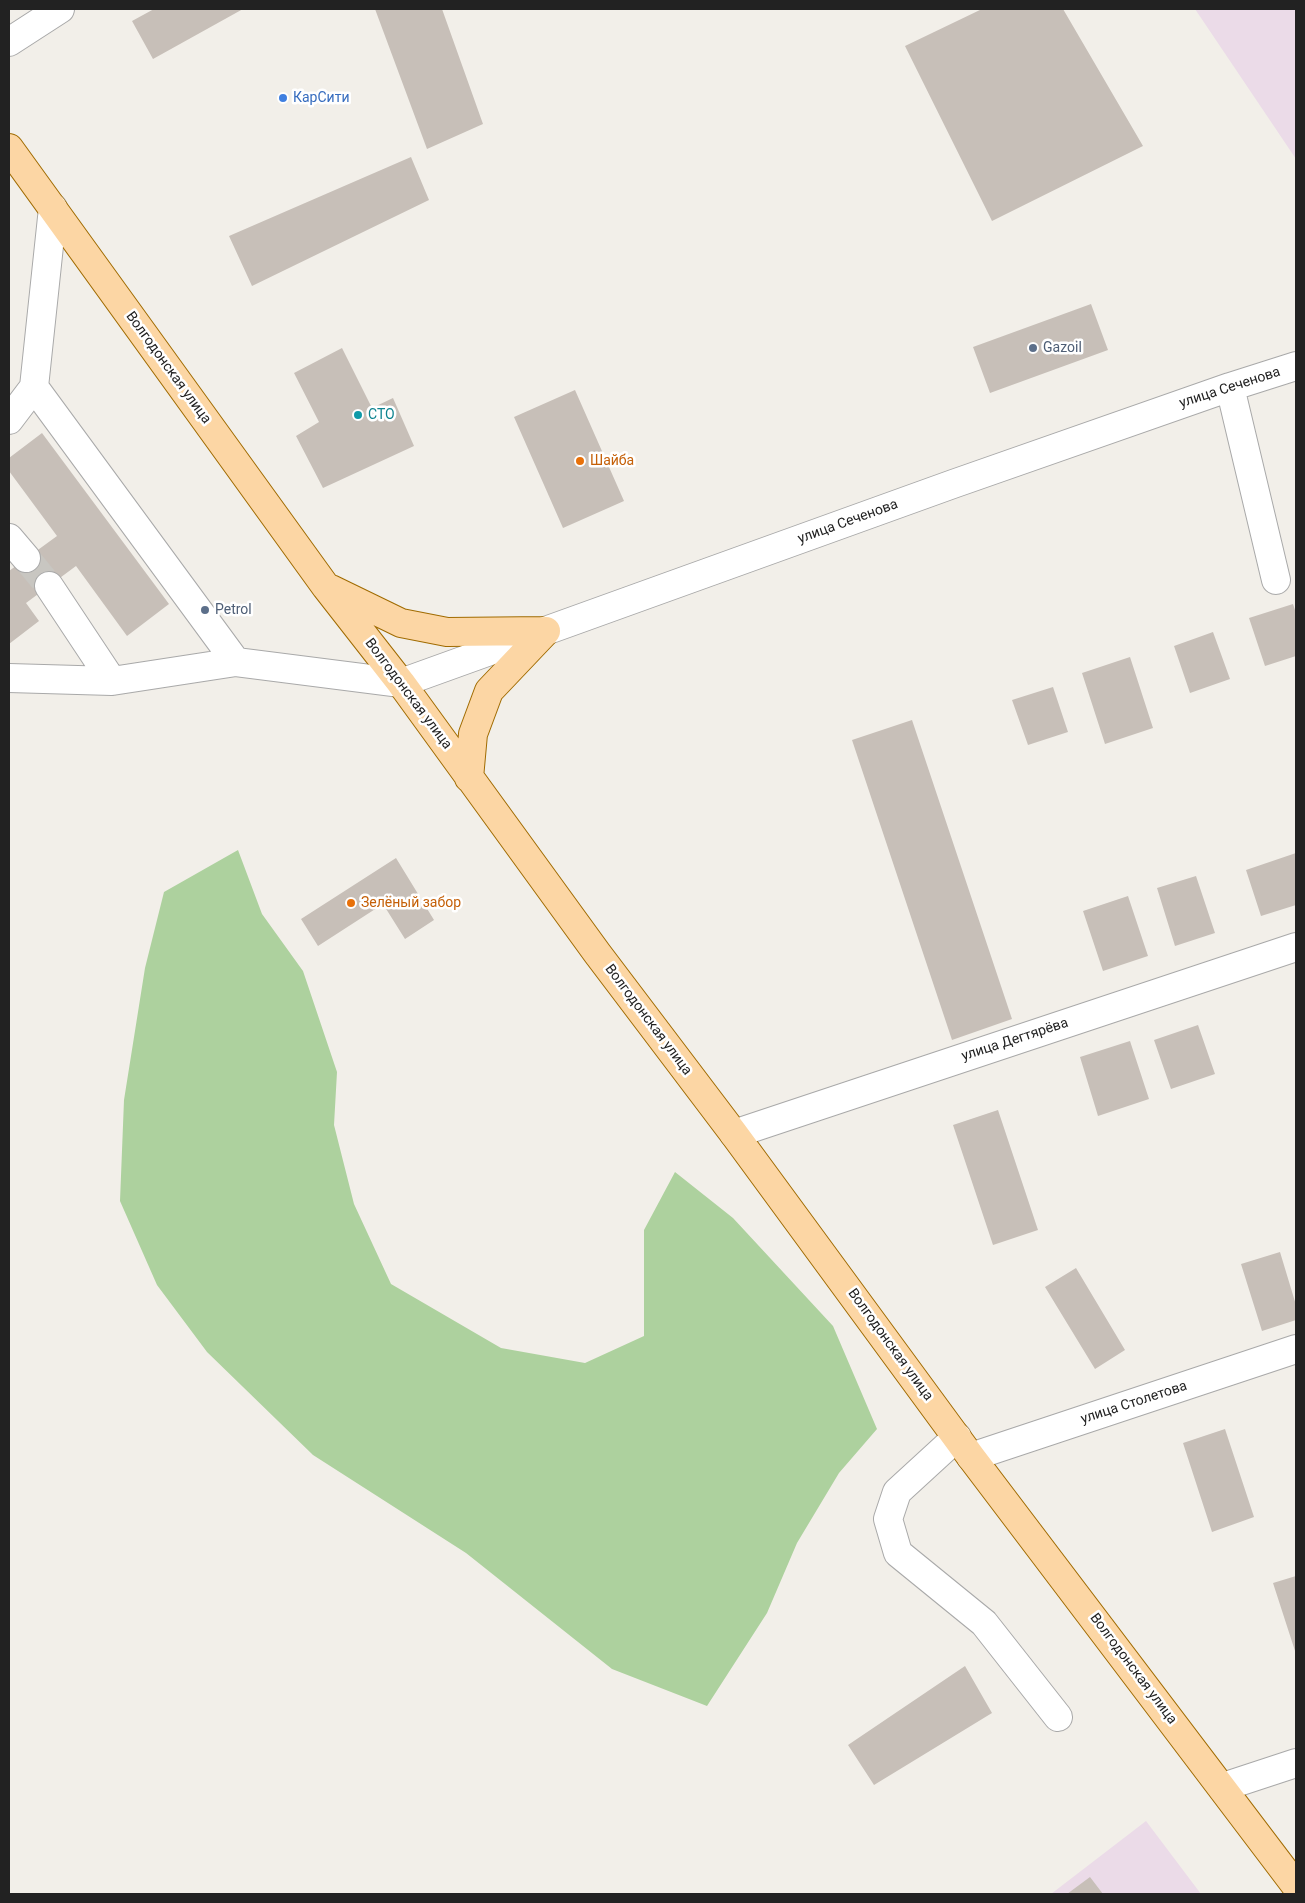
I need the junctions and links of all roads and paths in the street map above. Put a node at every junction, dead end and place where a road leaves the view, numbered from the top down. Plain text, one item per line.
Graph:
1 (60, 9) edge
2 (9, 42) edge
3 (9, 148) edge
4 (53, 208) junction
5 (1296, 366) edge
6 (34, 387) junction
7 (1230, 387) junction
8 (9, 420) edge
9 (1276, 580) dead end
10 (49, 586) tunnel mouth
11 (326, 587) junction
12 (546, 631) junction
13 (236, 662) junction
14 (9, 678) edge
15 (112, 681) junction
16 (400, 683) junction
17 (469, 778) junction
18 (1296, 947) edge
19 (734, 1134) junction
20 (1296, 1349) edge
21 (964, 1447) junction
22 (1058, 1716) dead end
23 (1296, 1763) edge
24 (1223, 1787) junction
25 (1296, 1886) edge

1 - 2 street
3 - 4 main road, Волгодонская улица
4 - 6 street
4 - 11 main road, Волгодонская улица
5 - 7 street, улица Сеченова
6 - 8 street
6 - 13 street
7 - 9 street
7 - 12 street, улица Сеченова
10 - 15 street
11 - 12 main road
11 - 16 main road, Волгодонская улица
12 - 16 street, улица Сеченова
12 - 17 main road
13 - 15 street
13 - 16 street
14 - 15 street
16 - 17 main road, Волгодонская улица
17 - 19 main road, Волгодонская улица
18 - 19 street, улица Дегтярёва
19 - 21 main road, Волгодонская улица
20 - 21 street, улица Столетова
21 - 22 street
21 - 24 main road, Волгодонская улица
23 - 24 street
24 - 25 main road, Волгодонская улица

